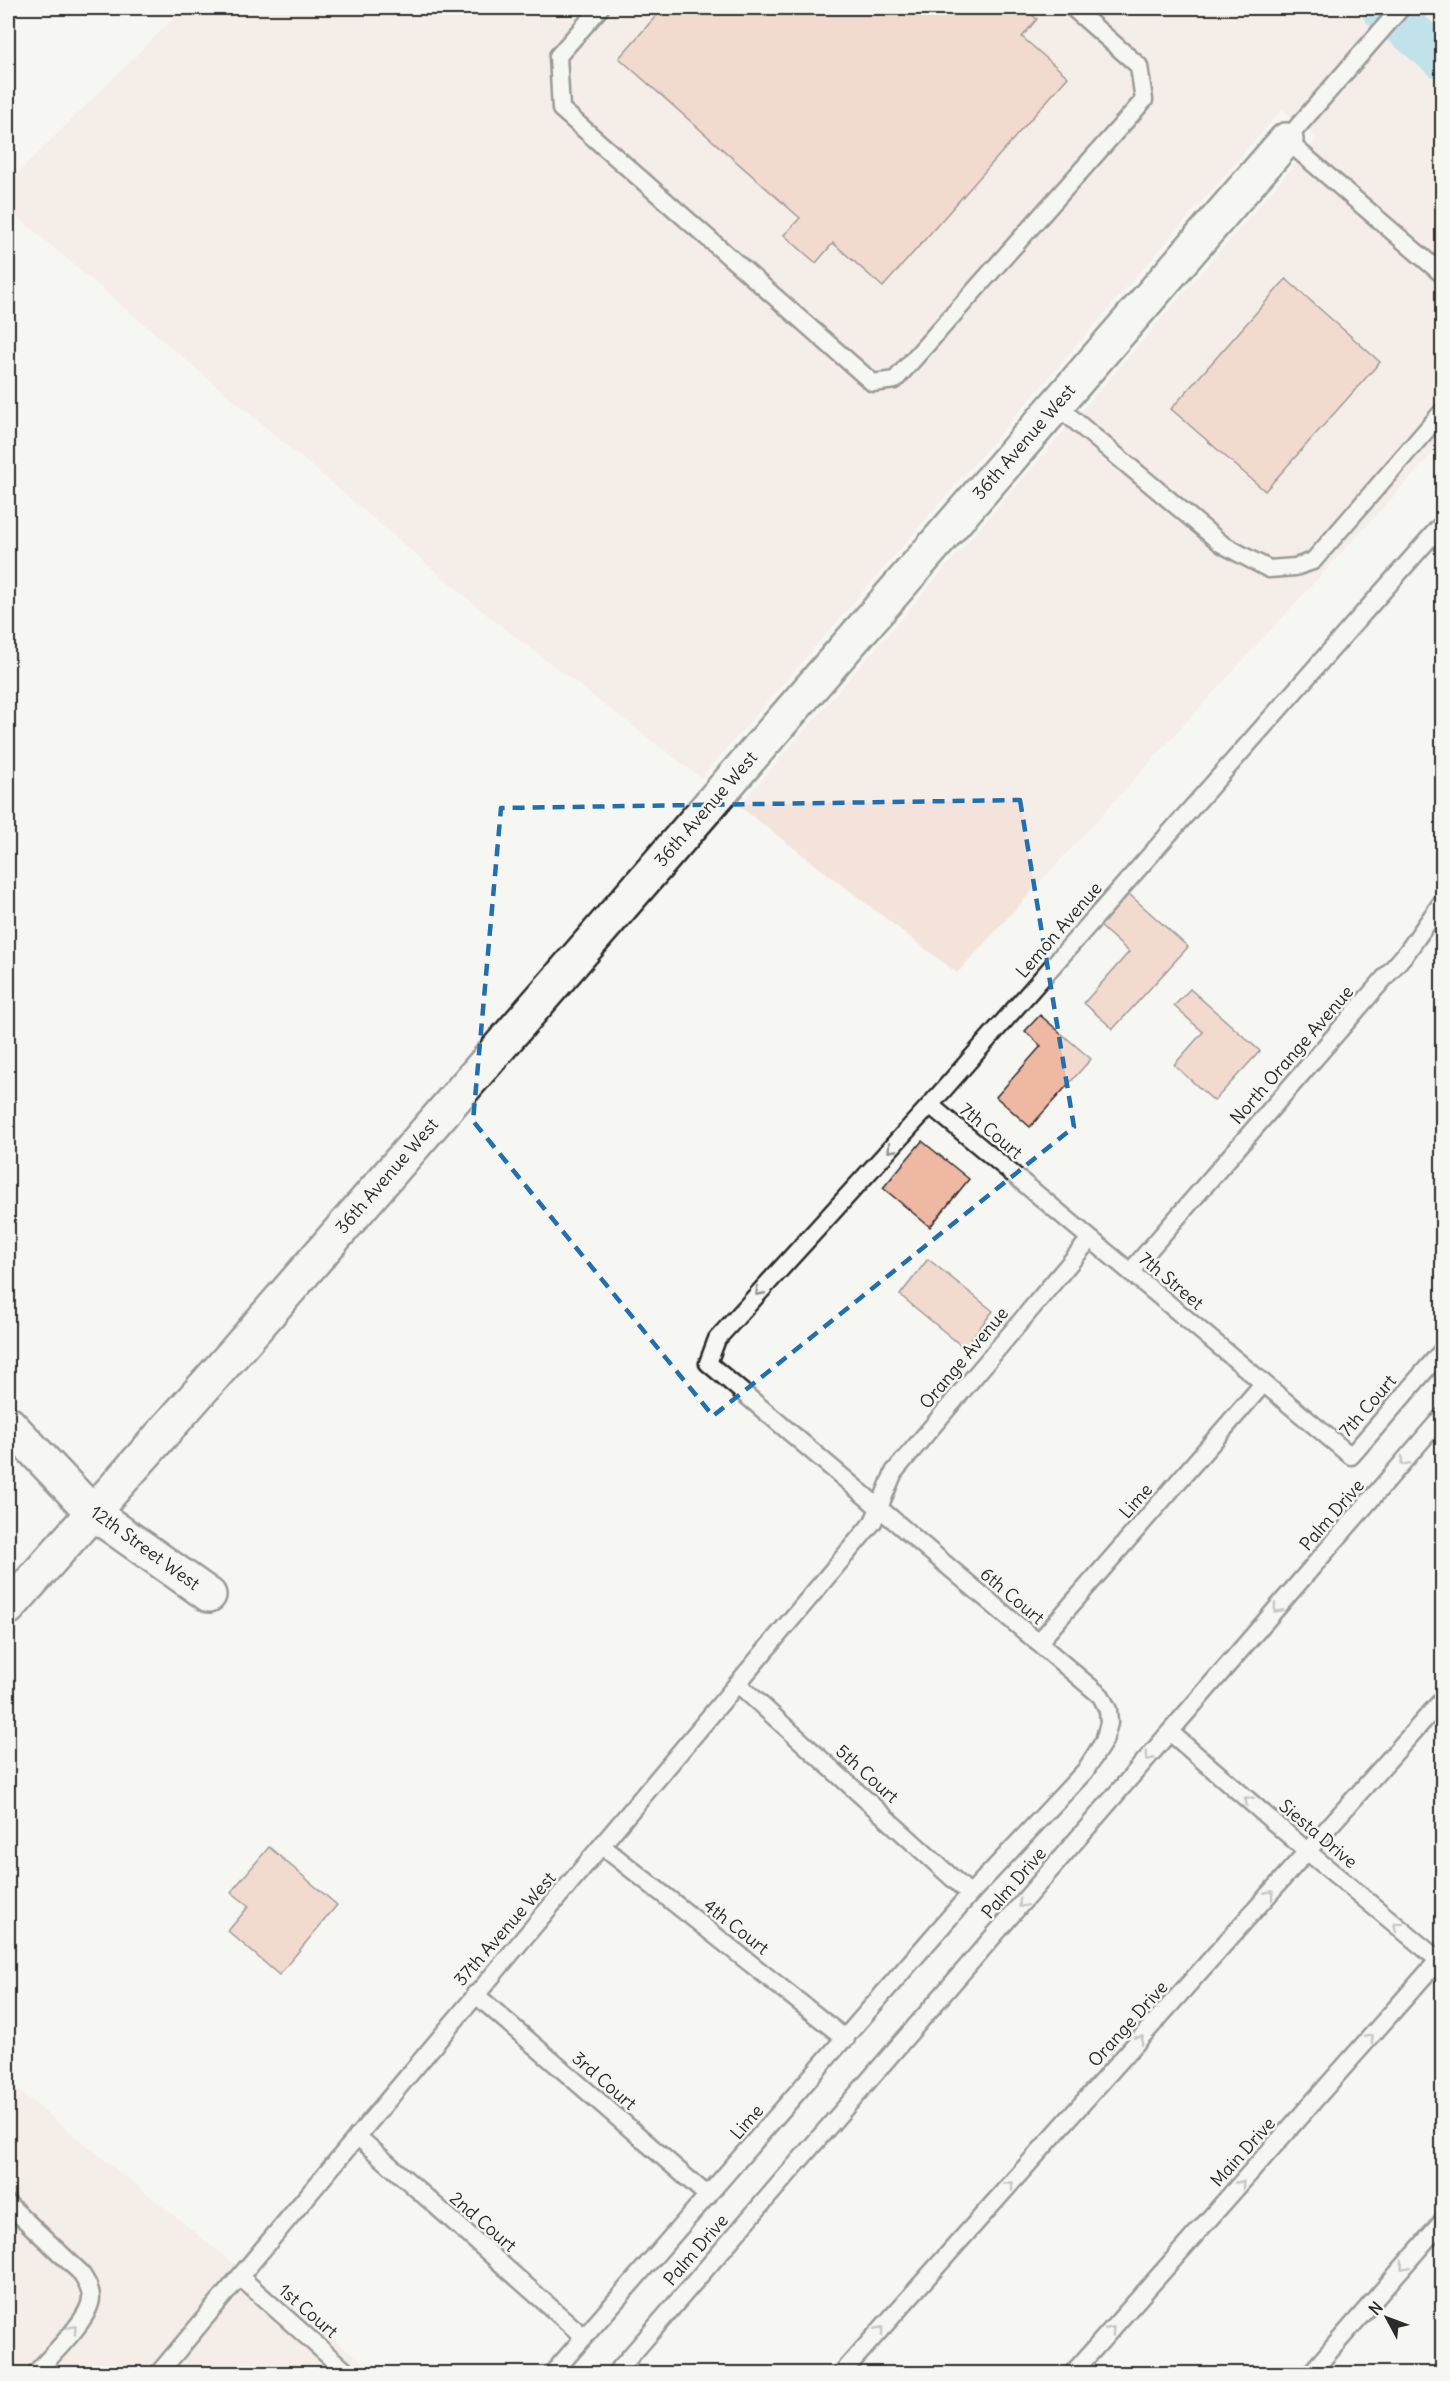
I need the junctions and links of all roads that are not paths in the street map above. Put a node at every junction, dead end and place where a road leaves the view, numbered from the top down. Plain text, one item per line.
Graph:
1 (600, 8) edge
2 (1072, 8) edge
3 (1401, 8) edge
4 (1286, 140) junction
5 (1443, 274) edge
6 (1056, 405) junction
7 (1443, 412) edge
8 (1443, 524) edge
9 (1443, 902) edge
10 (930, 1105) junction
11 (1054, 1209) joint
12 (1090, 1239) junction
13 (1130, 1272) junction
14 (1443, 1351) edge
15 (708, 1363) joint
16 (1263, 1384) junction
17 (1443, 1417) edge
18 (8, 1423) edge
19 (878, 1508) junction
20 (93, 1513) junction
21 (209, 1595) dead end
22 (8, 1608) edge
23 (1038, 1643) junction
24 (738, 1684) junction
25 (1443, 1700) edge
26 (1170, 1732) junction
27 (602, 1846) junction
28 (1308, 1852) junction
29 (970, 1894) junction
30 (1441, 1960) edge
31 (475, 1994) junction
32 (846, 2039) junction
33 (357, 2136) junction
34 (708, 2196) junction
35 (8, 2204) edge
36 (1443, 2222) edge
37 (240, 2277) junction
38 (584, 2337) junction
39 (35, 2373) edge
40 (158, 2373) edge
41 (350, 2373) edge
42 (552, 2373) edge
43 (615, 2373) edge
44 (841, 2373) edge
45 (1072, 2373) edge
46 (1310, 2373) edge

1 - 2 lane
3 - 4 lane, 36th Avenue West
4 - 5 lane
4 - 6 street, 36th Avenue West
6 - 7 lane
6 - 20 street, 36th Avenue West
8 - 10 lane, Lemon Avenue
9 - 13 lane, North Orange Avenue
10 - 11 lane, 7th Court
10 -> 15 lane, Lemon Avenue
11 - 12 lane, 7th Street
12 - 13 lane, 7th Street
12 - 19 lane, Orange Avenue
13 - 16 lane, 7th Street
14 - 16 lane, 7th Court
15 - 19 lane, 6th Court
16 - 23 lane, Lime
17 -> 26 lane, Palm Drive
18 - 20 street, 12th Street West
19 - 23 lane, 6th Court
19 - 24 lane, 37th Avenue West
20 - 21 street, 12th Street West
20 - 22 street, 36th Avenue West
23 - 29 lane, 6th Court
24 - 27 lane, 37th Avenue West
24 - 29 lane, 5th Court
25 - 28 lane, Orange Drive
28 -> 26 lane, Siesta Drive
26 -> 43 lane, Palm Drive
27 - 31 lane, 37th Avenue West
27 - 32 lane, 4th Court
30 -> 28 lane, Siesta Drive
44 -> 28 lane, Orange Drive
29 - 32 lane, Lime
45 -> 30 lane, Main Drive
31 - 33 lane, 37th Avenue West
31 - 34 lane, 3rd Court
32 - 34 lane, Lime
33 - 37 lane, 37th Avenue West
33 - 38 lane, 2nd Court
34 - 38 lane, Lime
39 -> 35 lane
36 -> 46 lane
37 - 40 lane, 37th Avenue West
37 - 41 lane, 1st Court
38 - 42 lane, Lime

